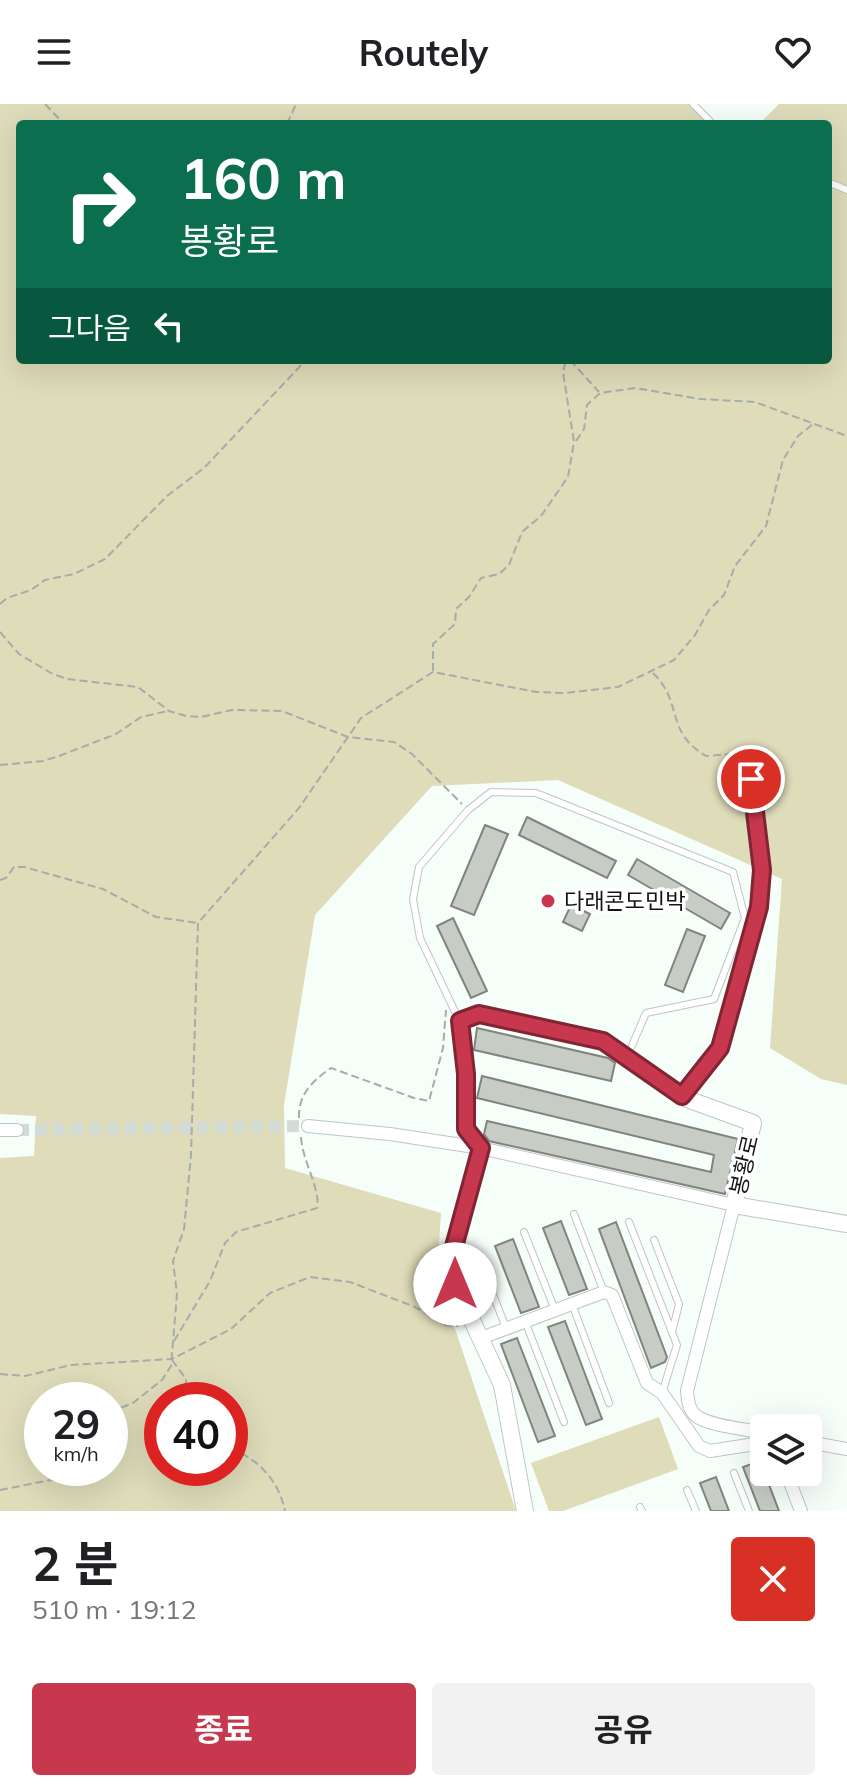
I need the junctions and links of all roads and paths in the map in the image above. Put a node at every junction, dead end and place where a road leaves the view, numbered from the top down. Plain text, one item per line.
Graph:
1 (45, 104) edge
2 (693, 104) edge
3 (60, 120) edge
4 (709, 120) edge
5 (302, 364) edge
6 (566, 364) edge
7 (572, 364) edge
8 (600, 393) junction
9 (813, 424) junction
10 (847, 436) edge
11 (574, 442) junction
12 (0, 604) edge
13 (0, 632) edge
14 (433, 672) junction
15 (652, 672) junction
16 (169, 711) junction
17 (348, 737) junction
18 (0, 765) edge
19 (751, 779) joint
20 (468, 810) junction
21 (0, 880) edge
22 (198, 923) junction
23 (452, 1005) junction
24 (460, 1021) junction
25 (627, 1057) junction
26 (682, 1096) junction
27 (308, 1126) tunnel mouth
28 (0, 1130) edge
29 (17, 1130) tunnel mouth
30 (481, 1148) junction
31 (734, 1205) junction
32 (574, 1214) dead end
33 (629, 1222) dead end
34 (847, 1224) edge
35 (524, 1232) dead end
36 (654, 1240) dead end
37 (482, 1266) dead end
38 (604, 1292) junction
39 (572, 1304) junction
40 (555, 1310) junction
41 (472, 1320) junction
42 (525, 1321) junction
43 (506, 1328) junction
44 (672, 1332) junction
45 (481, 1338) junction
46 (173, 1342) junction
47 (172, 1359) junction
48 (0, 1374) edge
49 (186, 1382) edge
50 (662, 1393) junction
51 (609, 1403) dead end
52 (128, 1405) edge
53 (564, 1422) dead end
54 (750, 1430) edge
55 (750, 1445) edge
56 (822, 1445) edge
57 (847, 1449) edge
58 (248, 1456) edge
59 (734, 1473) dead end
60 (24, 1485) edge
61 (791, 1486) edge
62 (0, 1490) edge
63 (687, 1490) dead end
64 (285, 1511) edge
65 (525, 1511) edge
66 (696, 1511) edge
67 (749, 1511) edge
68 (801, 1511) edge

1 - 3 path
2 - 4 lane
5 - 12 path
6 - 11 path
7 - 8 path
8 - 9 path
8 - 11 path
9 - 10 path
9 - 15 path
11 - 14 path
13 - 16 path
14 - 15 path
14 - 17 path
15 - 19 path
16 - 17 path
16 - 18 path
17 - 20 path
17 - 22 path
19 - 26 lane
20 - 23 lane
20 - 25 lane
21 - 22 path
22 - 46 path
23 - 24 lane
23 - 46 path
24 - 25 street, 봉황로
24 - 30 street
25 - 26 street, 봉황로
26 - 31 street, 봉황로
27 - 30 street
28 - 29 street
30 - 31 street
30 - 41 street
31 - 34 street, 봉황로
31 - 54 street
32 - 38 lane
33 - 44 lane
35 - 40 lane
36 - 44 lane
37 - 43 lane
38 - 39 street
38 - 50 street
39 - 40 street
39 - 51 lane
40 - 42 street
41 - 45 street
41 - 47 path
42 - 43 street
42 - 53 lane
43 - 45 street
44 - 50 lane
45 - 65 street
46 - 47 path
47 - 48 path
47 - 49 path
47 - 52 path
50 - 55 street
56 - 57 street
58 - 64 path
59 - 67 lane
60 - 62 path
61 - 68 street
63 - 66 lane

